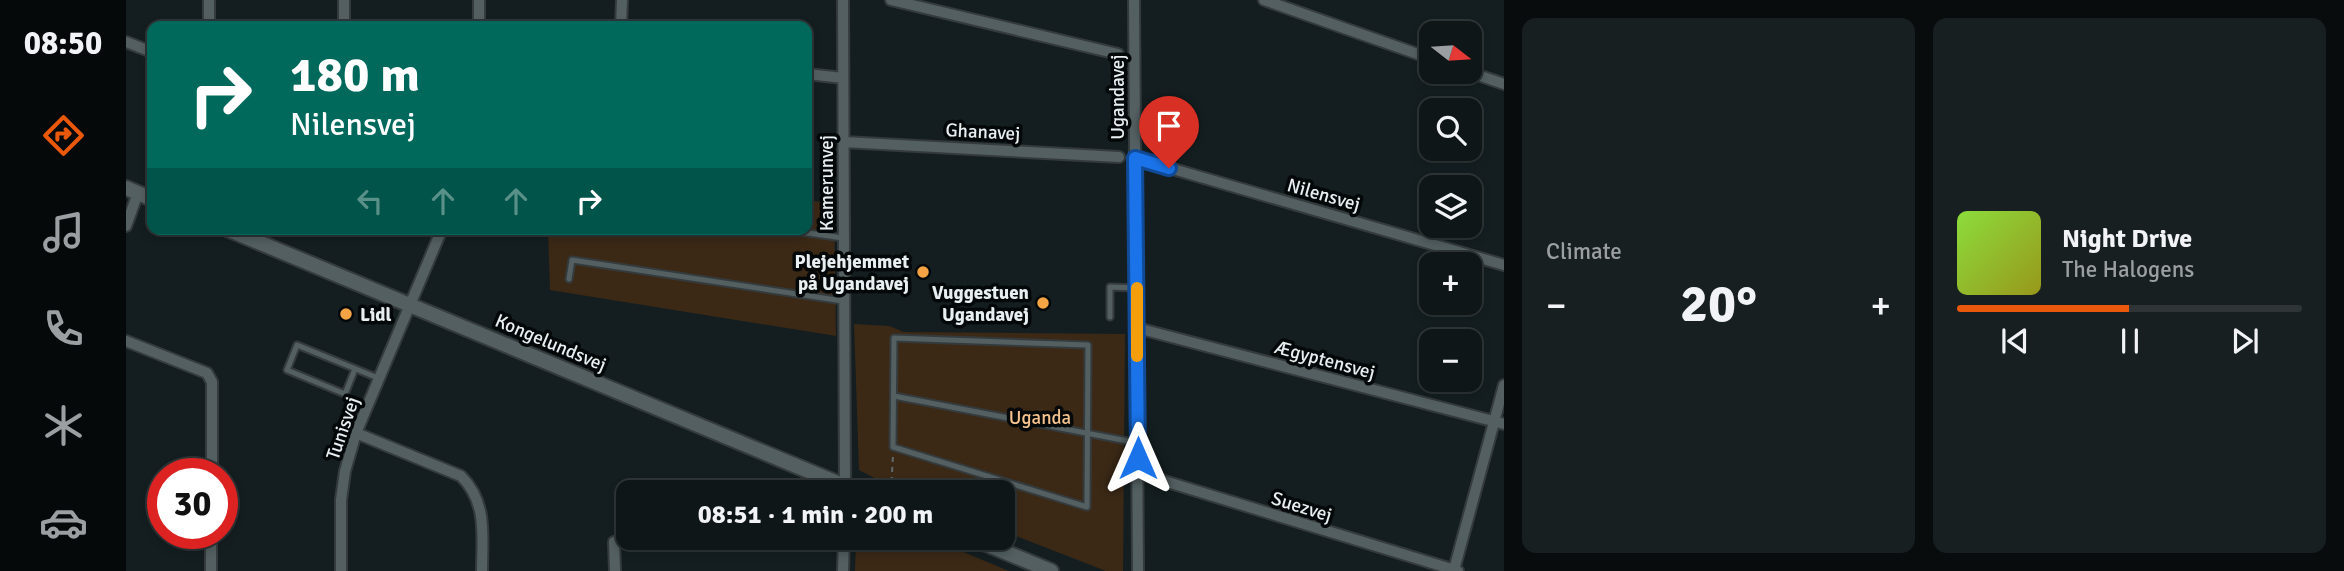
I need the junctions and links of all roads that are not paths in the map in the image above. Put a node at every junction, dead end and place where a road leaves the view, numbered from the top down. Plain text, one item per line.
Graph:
1 (209, 0) edge
2 (344, 0) edge
3 (479, 0) edge
4 (622, 0) edge
5 (843, 0) edge
6 (891, 0) edge
7 (1134, 0) edge
8 (1264, 0) edge
9 (209, 21) edge
10 (344, 21) edge
11 (479, 21) edge
12 (621, 21) edge
13 (126, 42) edge
14 (147, 50) edge
15 (1118, 54) dead end
16 (1419, 54) edge
17 (812, 75) edge
18 (1482, 76) edge
19 (843, 78) junction
20 (1504, 84) edge
21 (844, 142) junction
22 (1119, 157) dead end
23 (1135, 158) junction
24 (139, 193) edge
25 (126, 226) edge
26 (812, 234) edge
27 (242, 235) edge
28 (439, 235) edge
29 (843, 238) junction
30 (1504, 265) edge
31 (569, 279) dead end
32 (1137, 288) junction
33 (843, 300) junction
34 (409, 303) junction
35 (1110, 317) dead end
36 (1137, 328) junction
37 (126, 341) edge
38 (355, 369) junction
39 (378, 378) junction
40 (1504, 385) edge
41 (894, 396) junction
42 (1499, 423) edge
43 (356, 433) junction
44 (1089, 434) junction
45 (1138, 443) junction
46 (212, 458) edge
47 (1138, 473) junction
48 (824, 480) edge
49 (845, 480) edge
50 (614, 542) dead end
51 (211, 549) edge
52 (844, 550) edge
53 (1000, 550) edge
54 (1456, 570) edge
55 (211, 571) edge
56 (341, 571) edge
57 (482, 571) edge
58 (615, 571) edge
59 (843, 571) edge
60 (1051, 571) edge
61 (1138, 571) edge

1 - 9 street
2 - 10 street
3 - 11 street
4 - 12 street
5 - 19 street, Kamerunvej
6 - 15 street
7 - 23 street, Ugandavej
8 - 16 street
13 - 14 street
17 - 19 street
18 - 20 street
19 - 21 street, Kamerunvej
21 - 22 street, Ghanavej
21 - 29 street, Kamerunvej
23 - 30 street, Nilensvej
23 - 32 street, Ugandavej
24 - 25 street
26 - 29 lane
27 - 34 street, Kongelundsvej
28 - 34 street, Tunisvej
29 - 33 street, Kamerunvej
31 - 33 lane
32 - 35 lane
32 - 36 street, Ugandavej
33 - 49 street, Kamerunvej
34 - 39 street, Tunisvej
34 - 48 street, Kongelundsvej
36 - 42 street, Ægyptensvej
36 - 45 street, Ugandavej
37 - 46 street
38 - 38 lane
38 - 39 lane
39 - 43 street, Tunisvej
40 - 42 street
41 - 44 lane
41 - 44 lane
41 - 44 lane
42 - 54 street
43 - 56 street, Tunisvej
43 - 57 street
44 - 45 lane
45 - 47 street, Ugandavej
47 - 54 street, Suezvej
47 - 61 street, Ugandavej
50 - 58 street
51 - 55 street
52 - 59 street
53 - 60 street

